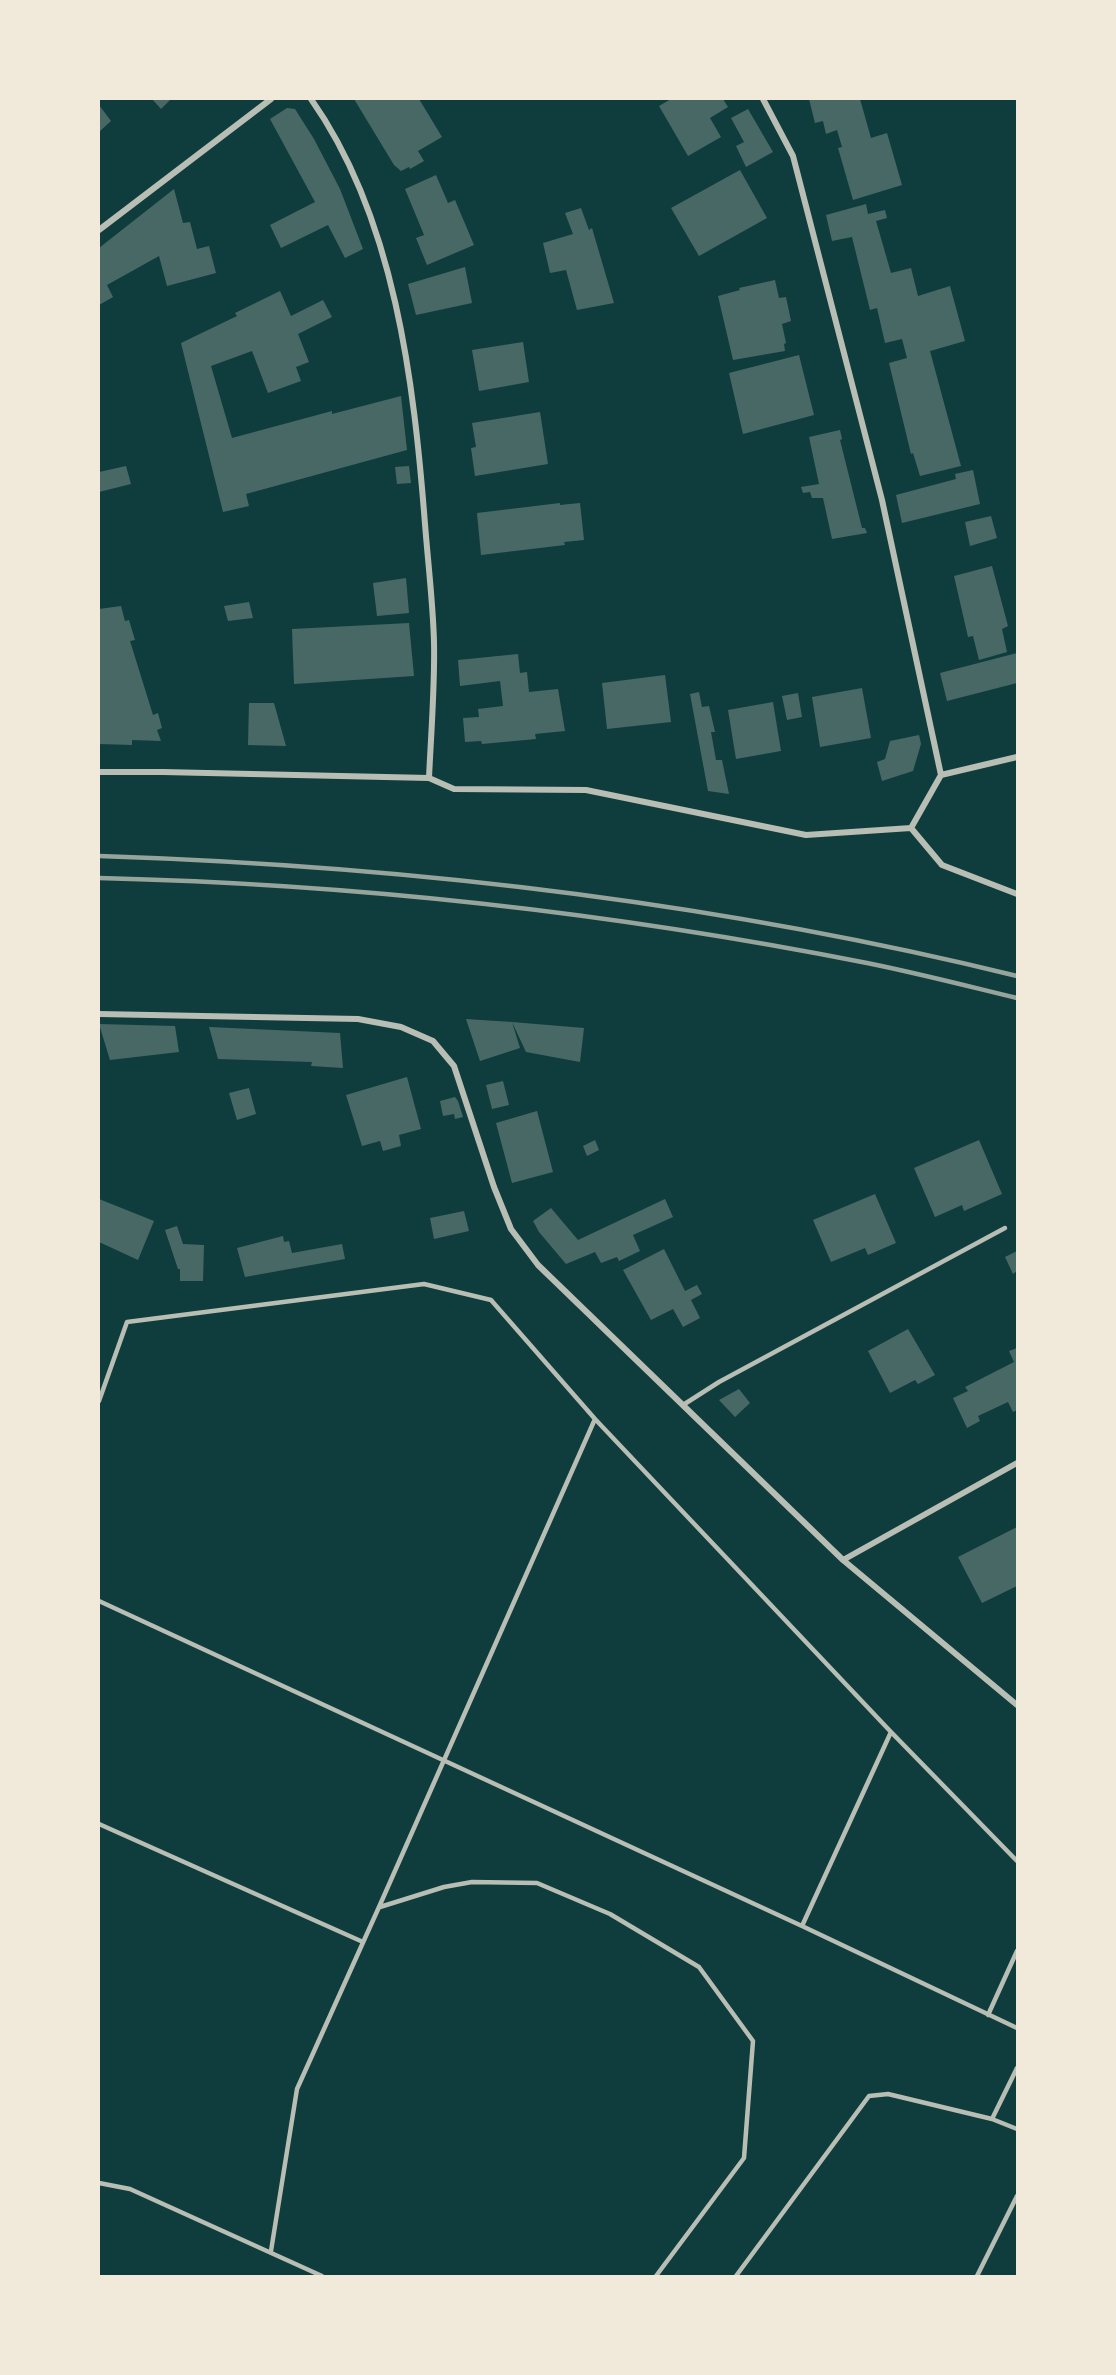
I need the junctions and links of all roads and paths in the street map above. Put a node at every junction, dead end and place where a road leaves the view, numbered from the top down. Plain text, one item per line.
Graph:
1 (271, 99) edge
2 (311, 99) edge
3 (763, 99) edge
4 (99, 230) edge
5 (1017, 757) edge
6 (99, 772) edge
7 (941, 775) junction
8 (429, 778) junction
9 (911, 828) junction
10 (1017, 894) edge
11 (99, 1014) edge
12 (1005, 1228) dead end
13 (99, 1401) edge
14 (683, 1405) junction
15 (595, 1419) junction
16 (1017, 1463) edge
17 (843, 1560) junction
18 (99, 1601) edge
19 (1017, 1705) edge
20 (891, 1732) junction
21 (442, 1761) junction
22 (99, 1824) edge
23 (1017, 1861) edge
24 (380, 1907) junction
25 (802, 1926) junction
26 (363, 1942) junction
27 (1017, 1951) edge
28 (988, 2015) junction
29 (1017, 2028) edge
30 (1017, 2068) edge
31 (992, 2119) junction
32 (1017, 2128) edge
33 (99, 2183) edge
34 (1017, 2196) edge
35 (271, 2251) junction
36 (322, 2276) edge
37 (656, 2276) edge
38 (736, 2276) edge
39 (977, 2276) edge

1 - 4 street
2 - 8 street
3 - 7 street
5 - 7 street
6 - 8 street
7 - 9 street
8 - 9 street
9 - 10 street
11 - 14 street
12 - 14 lane
13 - 15 lane
14 - 17 street
15 - 20 lane
15 - 21 lane
16 - 17 street
17 - 19 street
18 - 21 lane
20 - 23 lane
20 - 25 lane
21 - 24 lane
21 - 25 lane
22 - 26 lane
24 - 26 lane
24 - 37 lane
25 - 28 lane
26 - 35 lane
27 - 28 lane
28 - 29 lane
30 - 31 lane
31 - 32 lane
31 - 38 lane
33 - 35 lane
34 - 39 lane
35 - 36 lane

